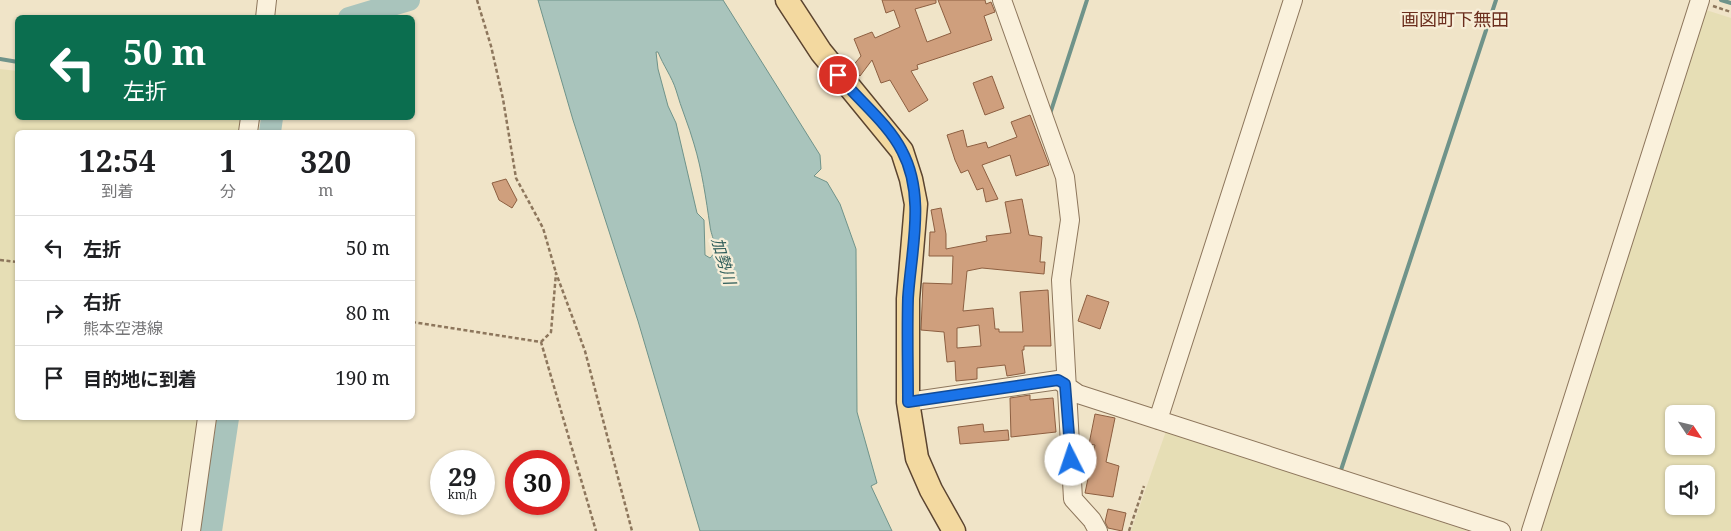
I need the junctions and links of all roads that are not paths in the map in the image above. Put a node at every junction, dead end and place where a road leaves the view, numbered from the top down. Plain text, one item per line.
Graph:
1 (267, 0) edge
2 (786, 0) edge
3 (1002, 0) edge
4 (1293, 0) edge
5 (1698, 1) edge
6 (265, 15) edge
7 (1065, 384) junction
8 (908, 402) junction
9 (207, 420) edge
10 (1158, 420) junction
11 (191, 531) edge
12 (954, 531) edge
13 (1098, 531) edge
14 (1501, 531) edge
15 (1531, 531) edge

1 - 6 street
2 - 8 main road
3 - 7 street
4 - 10 street
5 - 15 street
7 - 8 street
7 - 10 street
7 - 13 street
8 - 12 main road
9 - 11 street
10 - 14 street

